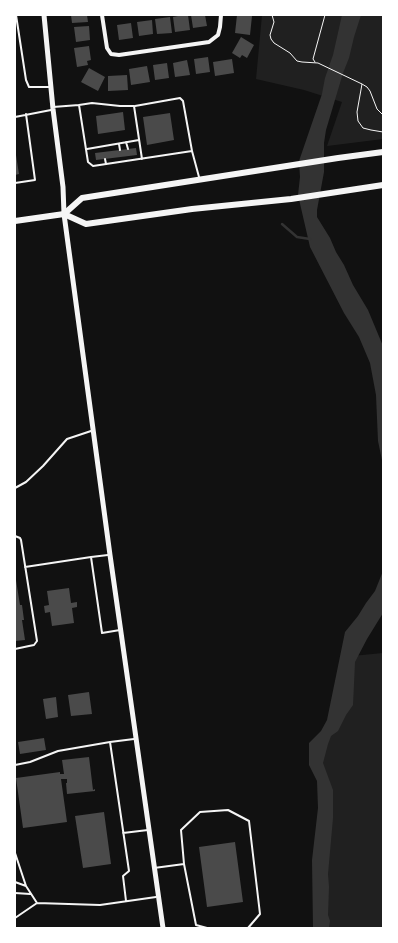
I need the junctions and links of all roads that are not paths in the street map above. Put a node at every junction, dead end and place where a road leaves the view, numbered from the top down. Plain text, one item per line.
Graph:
1 (16, 15) edge
2 (44, 15) edge
3 (102, 15) edge
4 (221, 15) edge
5 (51, 87) junction
6 (79, 105) junction
7 (134, 106) junction
8 (53, 108) junction
9 (26, 114) junction
10 (15, 117) edge
11 (139, 140) junction
12 (126, 142) junction
13 (119, 144) junction
14 (110, 145) junction
15 (103, 146) junction
16 (86, 149) junction
17 (128, 149) dead end
18 (120, 150) dead end
19 (111, 151) dead end
20 (192, 151) junction
21 (104, 152) dead end
22 (383, 152) edge
23 (129, 156) dead end
24 (121, 157) dead end
25 (112, 158) dead end
26 (105, 159) dead end
27 (142, 159) junction
28 (130, 161) junction
29 (122, 162) junction
30 (113, 163) junction
31 (106, 164) junction
32 (199, 180) junction
33 (15, 183) edge
34 (383, 185) edge
35 (64, 214) junction
36 (15, 221) edge
37 (93, 431) junction
38 (15, 488) edge
39 (15, 536) edge
40 (110, 555) junction
41 (91, 557) junction
42 (26, 567) junction
43 (120, 630) junction
44 (15, 649) edge
45 (136, 739) junction
46 (110, 742) junction
47 (15, 765) edge
48 (149, 830) junction
49 (123, 833) junction
50 (15, 852) edge
51 (184, 864) junction
52 (154, 868) junction
53 (15, 882) edge
54 (26, 886) junction
55 (15, 893) edge
56 (31, 894) junction
57 (159, 896) junction
58 (126, 901) junction
59 (37, 903) junction
60 (15, 918) edge
61 (163, 928) edge
62 (207, 928) edge
63 (248, 928) edge

1 - 5 lane
2 - 5 street
3 - 4 street
5 - 8 street
6 - 7 lane
6 - 8 lane
6 - 16 lane
7 - 11 lane
7 - 20 lane
8 - 9 lane
8 - 35 street
9 - 10 lane
9 - 33 lane
11 - 12 lane
11 - 27 lane
12 - 13 lane
12 - 17 lane
13 - 14 lane
13 - 18 lane
14 - 15 lane
14 - 19 lane
15 - 16 lane
15 - 21 lane
16 - 31 lane
20 - 27 lane
20 - 32 lane
22 - 32 main road
23 - 28 lane
24 - 29 lane
25 - 30 lane
26 - 31 lane
27 - 28 lane
28 - 29 lane
29 - 30 lane
30 - 31 lane
32 - 35 main road
34 - 35 main road
35 - 36 main road
35 - 37 street
37 - 38 lane
37 - 40 street
39 - 42 lane
40 - 41 lane
40 - 43 street
41 - 42 lane
41 - 43 lane
42 - 44 lane
43 - 45 street
45 - 46 lane
45 - 48 street
46 - 47 lane
46 - 49 lane
48 - 49 lane
48 - 52 street
49 - 58 lane
50 - 54 lane
51 - 52 lane
51 - 62 lane
51 - 63 lane
52 - 57 street
53 - 54 lane
54 - 56 lane
55 - 56 lane
56 - 59 lane
57 - 58 lane
57 - 61 street
58 - 59 lane
59 - 60 lane

